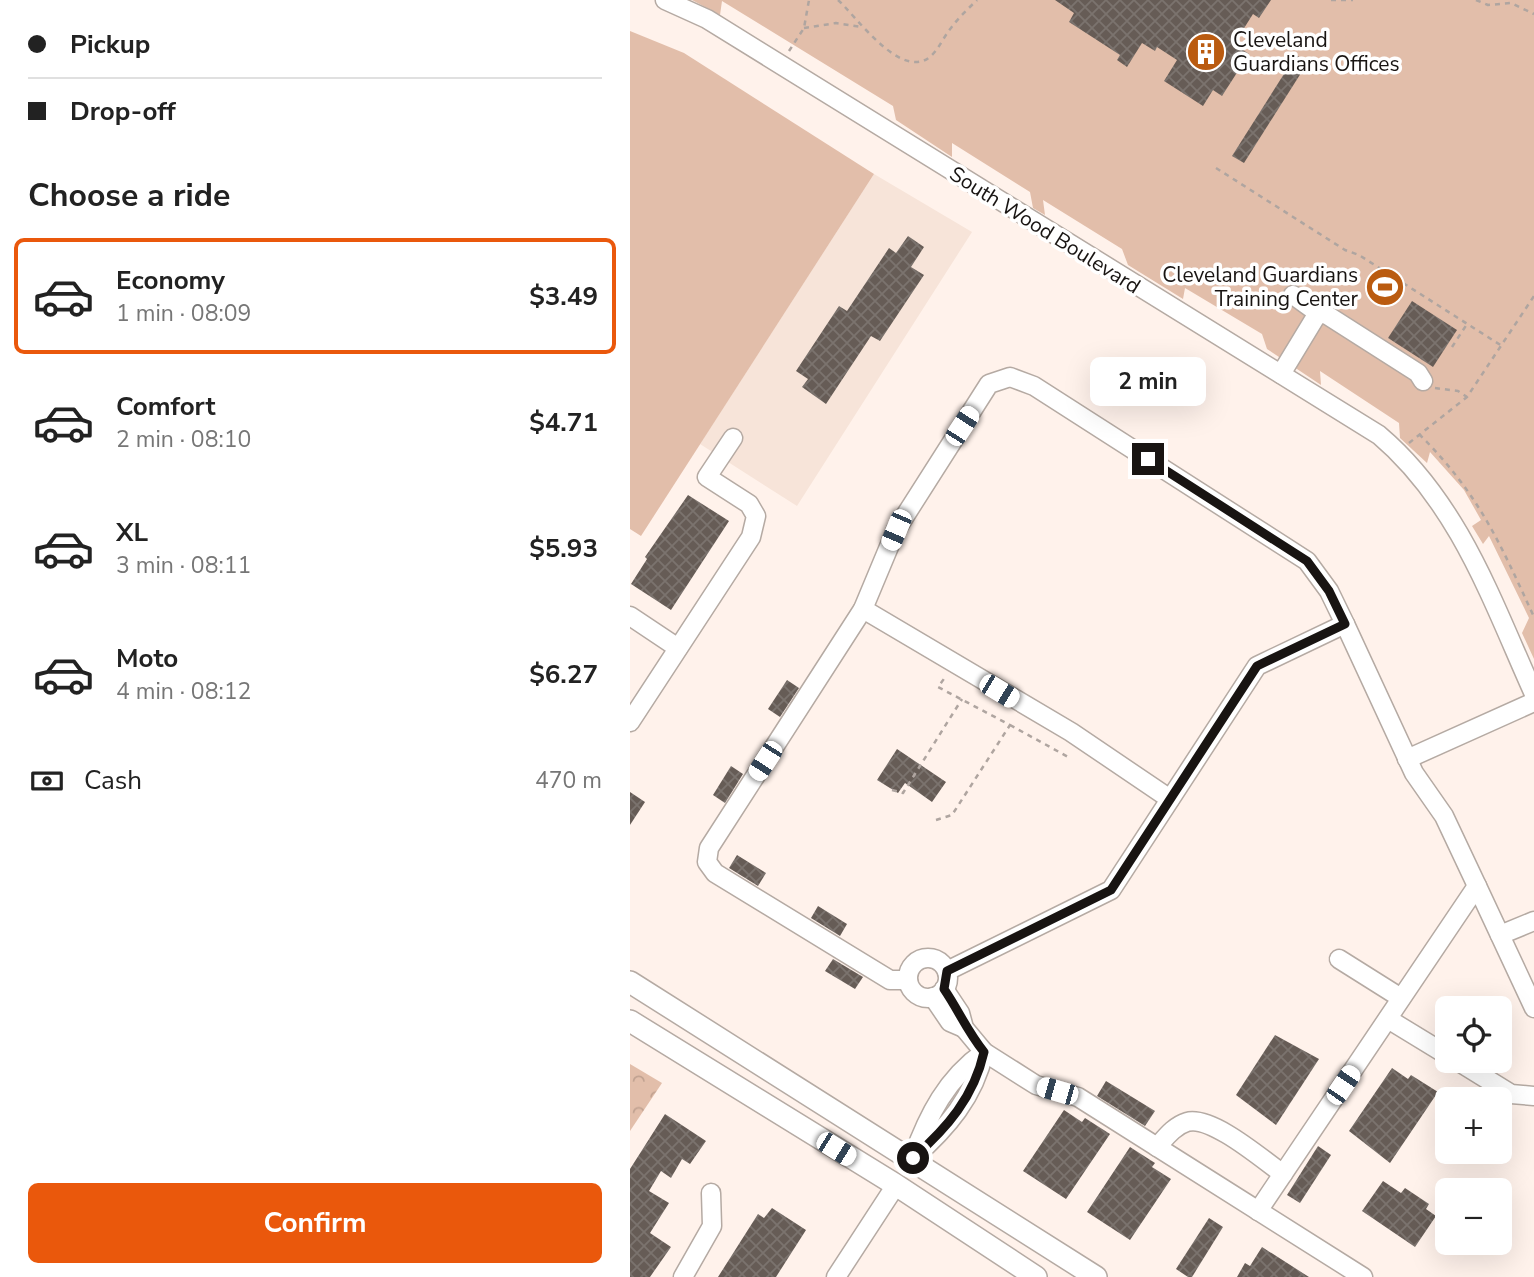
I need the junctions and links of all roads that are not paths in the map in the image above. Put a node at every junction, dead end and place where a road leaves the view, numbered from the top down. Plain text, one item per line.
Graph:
1 (665, 0) edge
2 (1293, 295) dead end
3 (1318, 313) junction
4 (1281, 374) junction
5 (1423, 381) road end
6 (733, 438) dead end
7 (863, 609) junction
8 (630, 616) edge
9 (1345, 624) junction
10 (678, 648) junction
11 (1534, 694) edge
12 (1534, 702) edge
13 (630, 722) edge
14 (1407, 759) junction
15 (1170, 799) junction
16 (1477, 886) junction
17 (1534, 921) edge
18 (1500, 935) junction
19 (1339, 959) dead end
20 (908, 980) junction
21 (630, 982) edge
22 (941, 986) junction
23 (1401, 998) junction
24 (1534, 1008) edge
25 (1388, 1019) junction
26 (630, 1021) edge
27 (1435, 1048) edge
28 (984, 1052) junction
29 (1477, 1073) edge
30 (1534, 1096) edge
31 (1157, 1147) junction
32 (913, 1158) junction
33 (1283, 1174) junction
34 (896, 1185) junction
35 (711, 1193) dead end
36 (1258, 1211) junction
37 (683, 1277) edge
38 (836, 1277) edge
39 (1036, 1277) edge
40 (1096, 1277) edge
41 (1363, 1277) edge

1 - 4 street, South Wood Boulevard
2 - 3 street
3 - 4 street
3 - 5 street
4 - 11 street, South Wood Boulevard
6 - 10 street
7 - 9 street
7 - 15 street
7 - 20 street
8 - 10 street
9 - 14 street
9 - 15 street
10 - 13 street
12 - 14 street
14 - 16 street
15 - 22 street
16 - 18 street
16 - 23 street
17 - 18 street
18 - 24 street
19 - 23 street
20 - 22 street
20 - 22 street
21 - 32 main road
22 - 28 street
23 - 25 street
25 - 27 street
25 - 33 street
26 - 34 main road
28 - 31 street
28 - 32 street
29 - 30 street
31 - 33 street
31 - 36 street
32 - 34 main road
32 - 40 main road
33 - 36 street
34 - 38 street
34 - 39 main road
35 - 37 street
36 - 41 street

